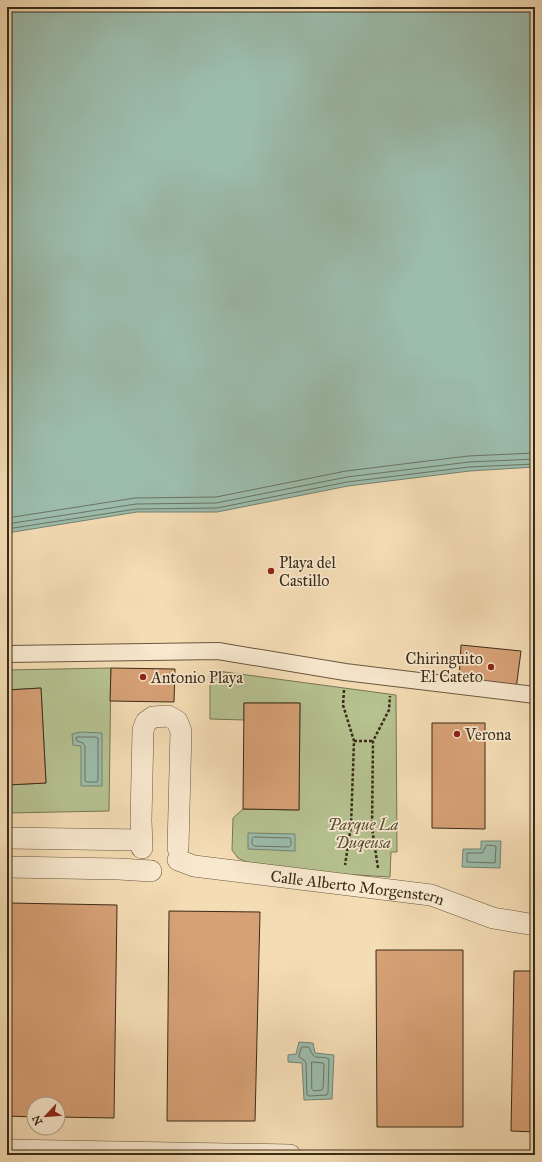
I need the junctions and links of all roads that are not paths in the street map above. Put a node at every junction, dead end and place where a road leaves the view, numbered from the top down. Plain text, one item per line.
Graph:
1 (7, 654) edge
2 (535, 695) edge
3 (7, 838) edge
4 (142, 844) junction
5 (178, 854) junction
6 (7, 867) edge
7 (151, 871) junction
8 (535, 925) edge
9 (7, 1150) edge
10 (290, 1155) edge

1 - 2 street
3 - 4 street
4 - 5 street, Calle Alberto Morgenstern
4 - 5 street
4 - 7 street
5 - 7 street
5 - 8 street, Calle Alberto Morgenstern
6 - 7 street
9 - 10 street

